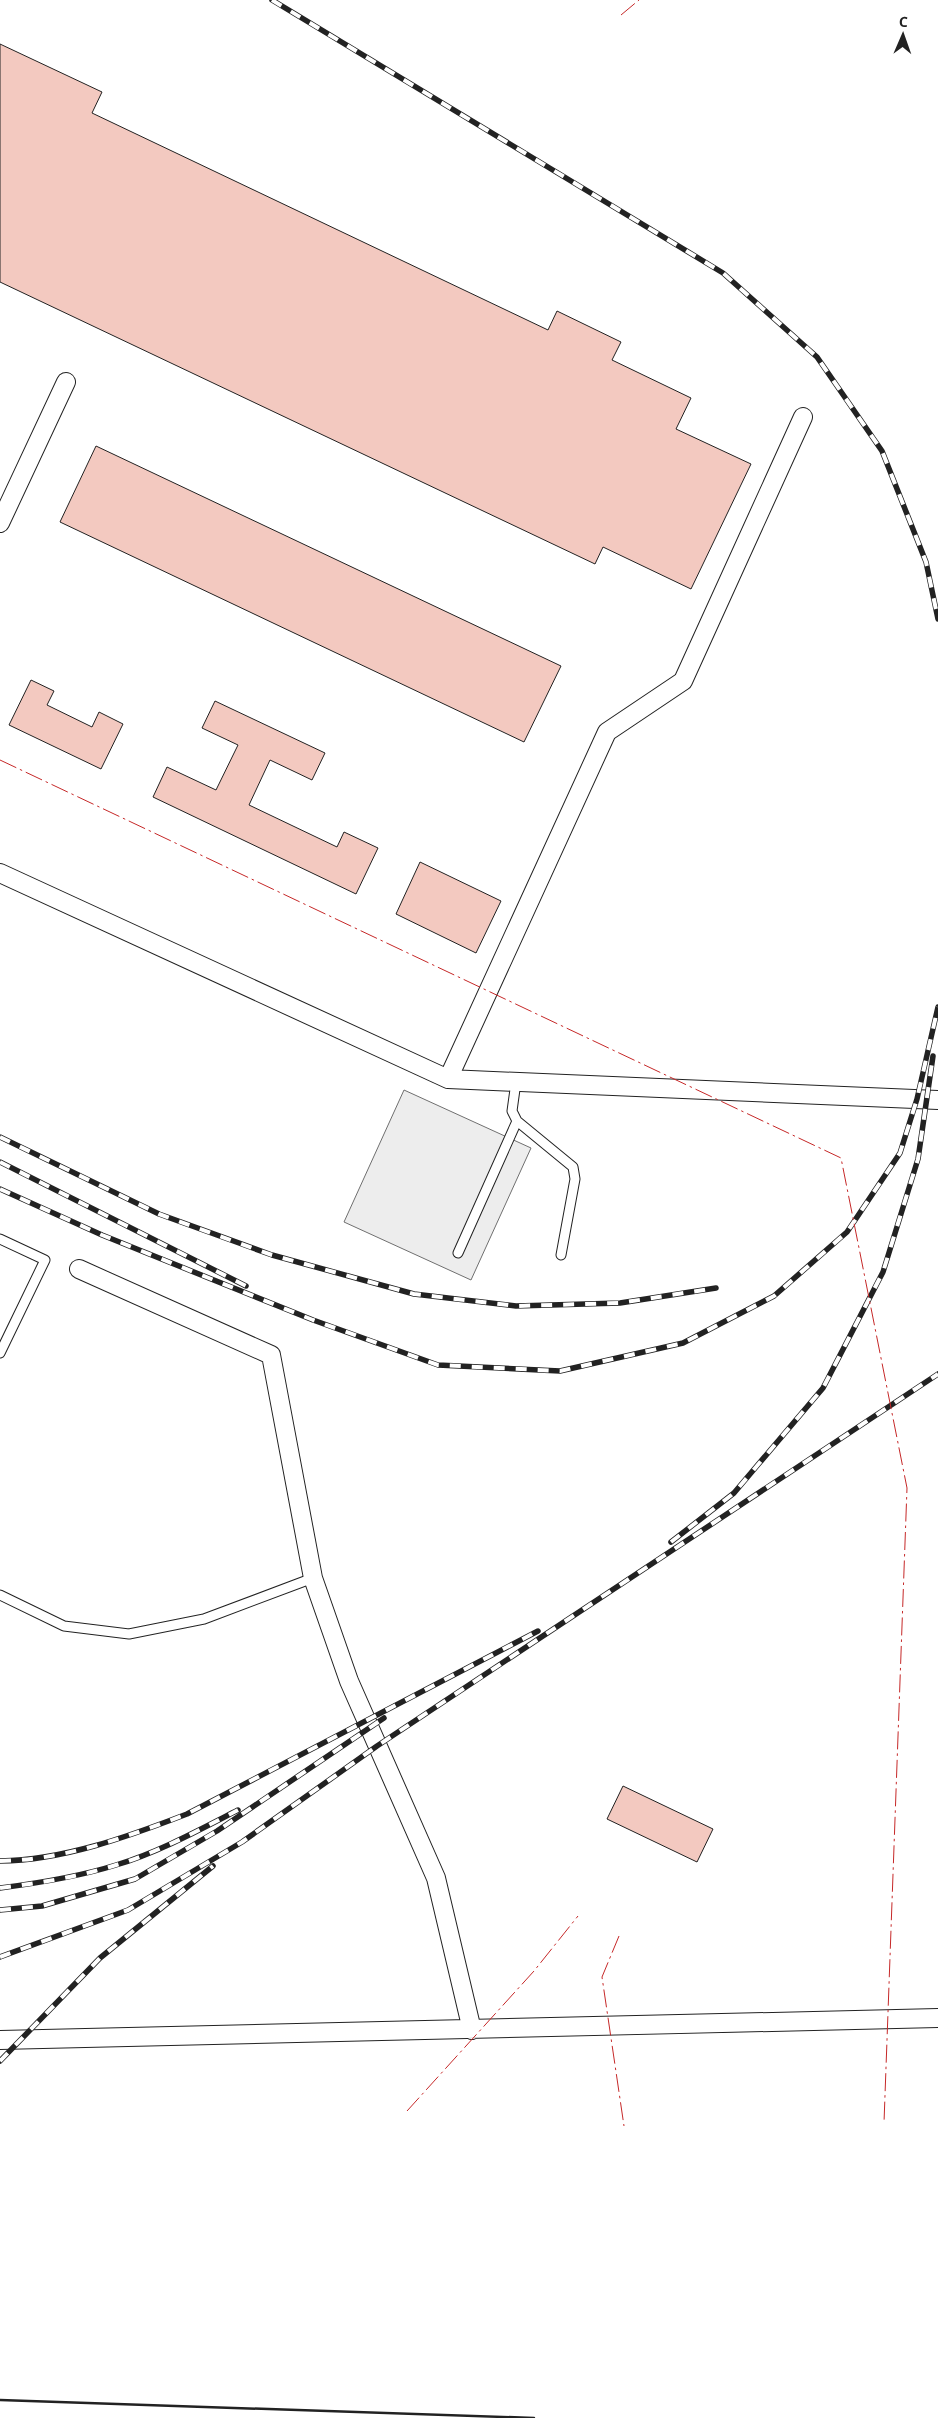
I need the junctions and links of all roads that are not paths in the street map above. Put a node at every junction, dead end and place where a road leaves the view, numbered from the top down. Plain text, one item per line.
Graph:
1 (66, 382) dead end
2 (803, 417) dead end
3 (0, 523) edge
4 (0, 873) edge
5 (448, 1079) junction
6 (516, 1082) junction
7 (938, 1100) edge
8 (517, 1121) junction
9 (0, 1239) edge
10 (458, 1252) dead end
11 (561, 1255) dead end
12 (79, 1269) dead end
13 (0, 1353) edge
14 (313, 1578) junction
15 (0, 1595) edge
16 (938, 2018) edge
17 (472, 2030) junction
18 (0, 2040) edge

1 - 3 street
2 - 5 street
4 - 5 street
5 - 6 street
6 - 7 street
6 - 8 lane
8 - 10 lane
8 - 11 lane
9 - 13 lane
12 - 14 street
14 - 15 lane
14 - 17 street
16 - 17 street
17 - 18 street

